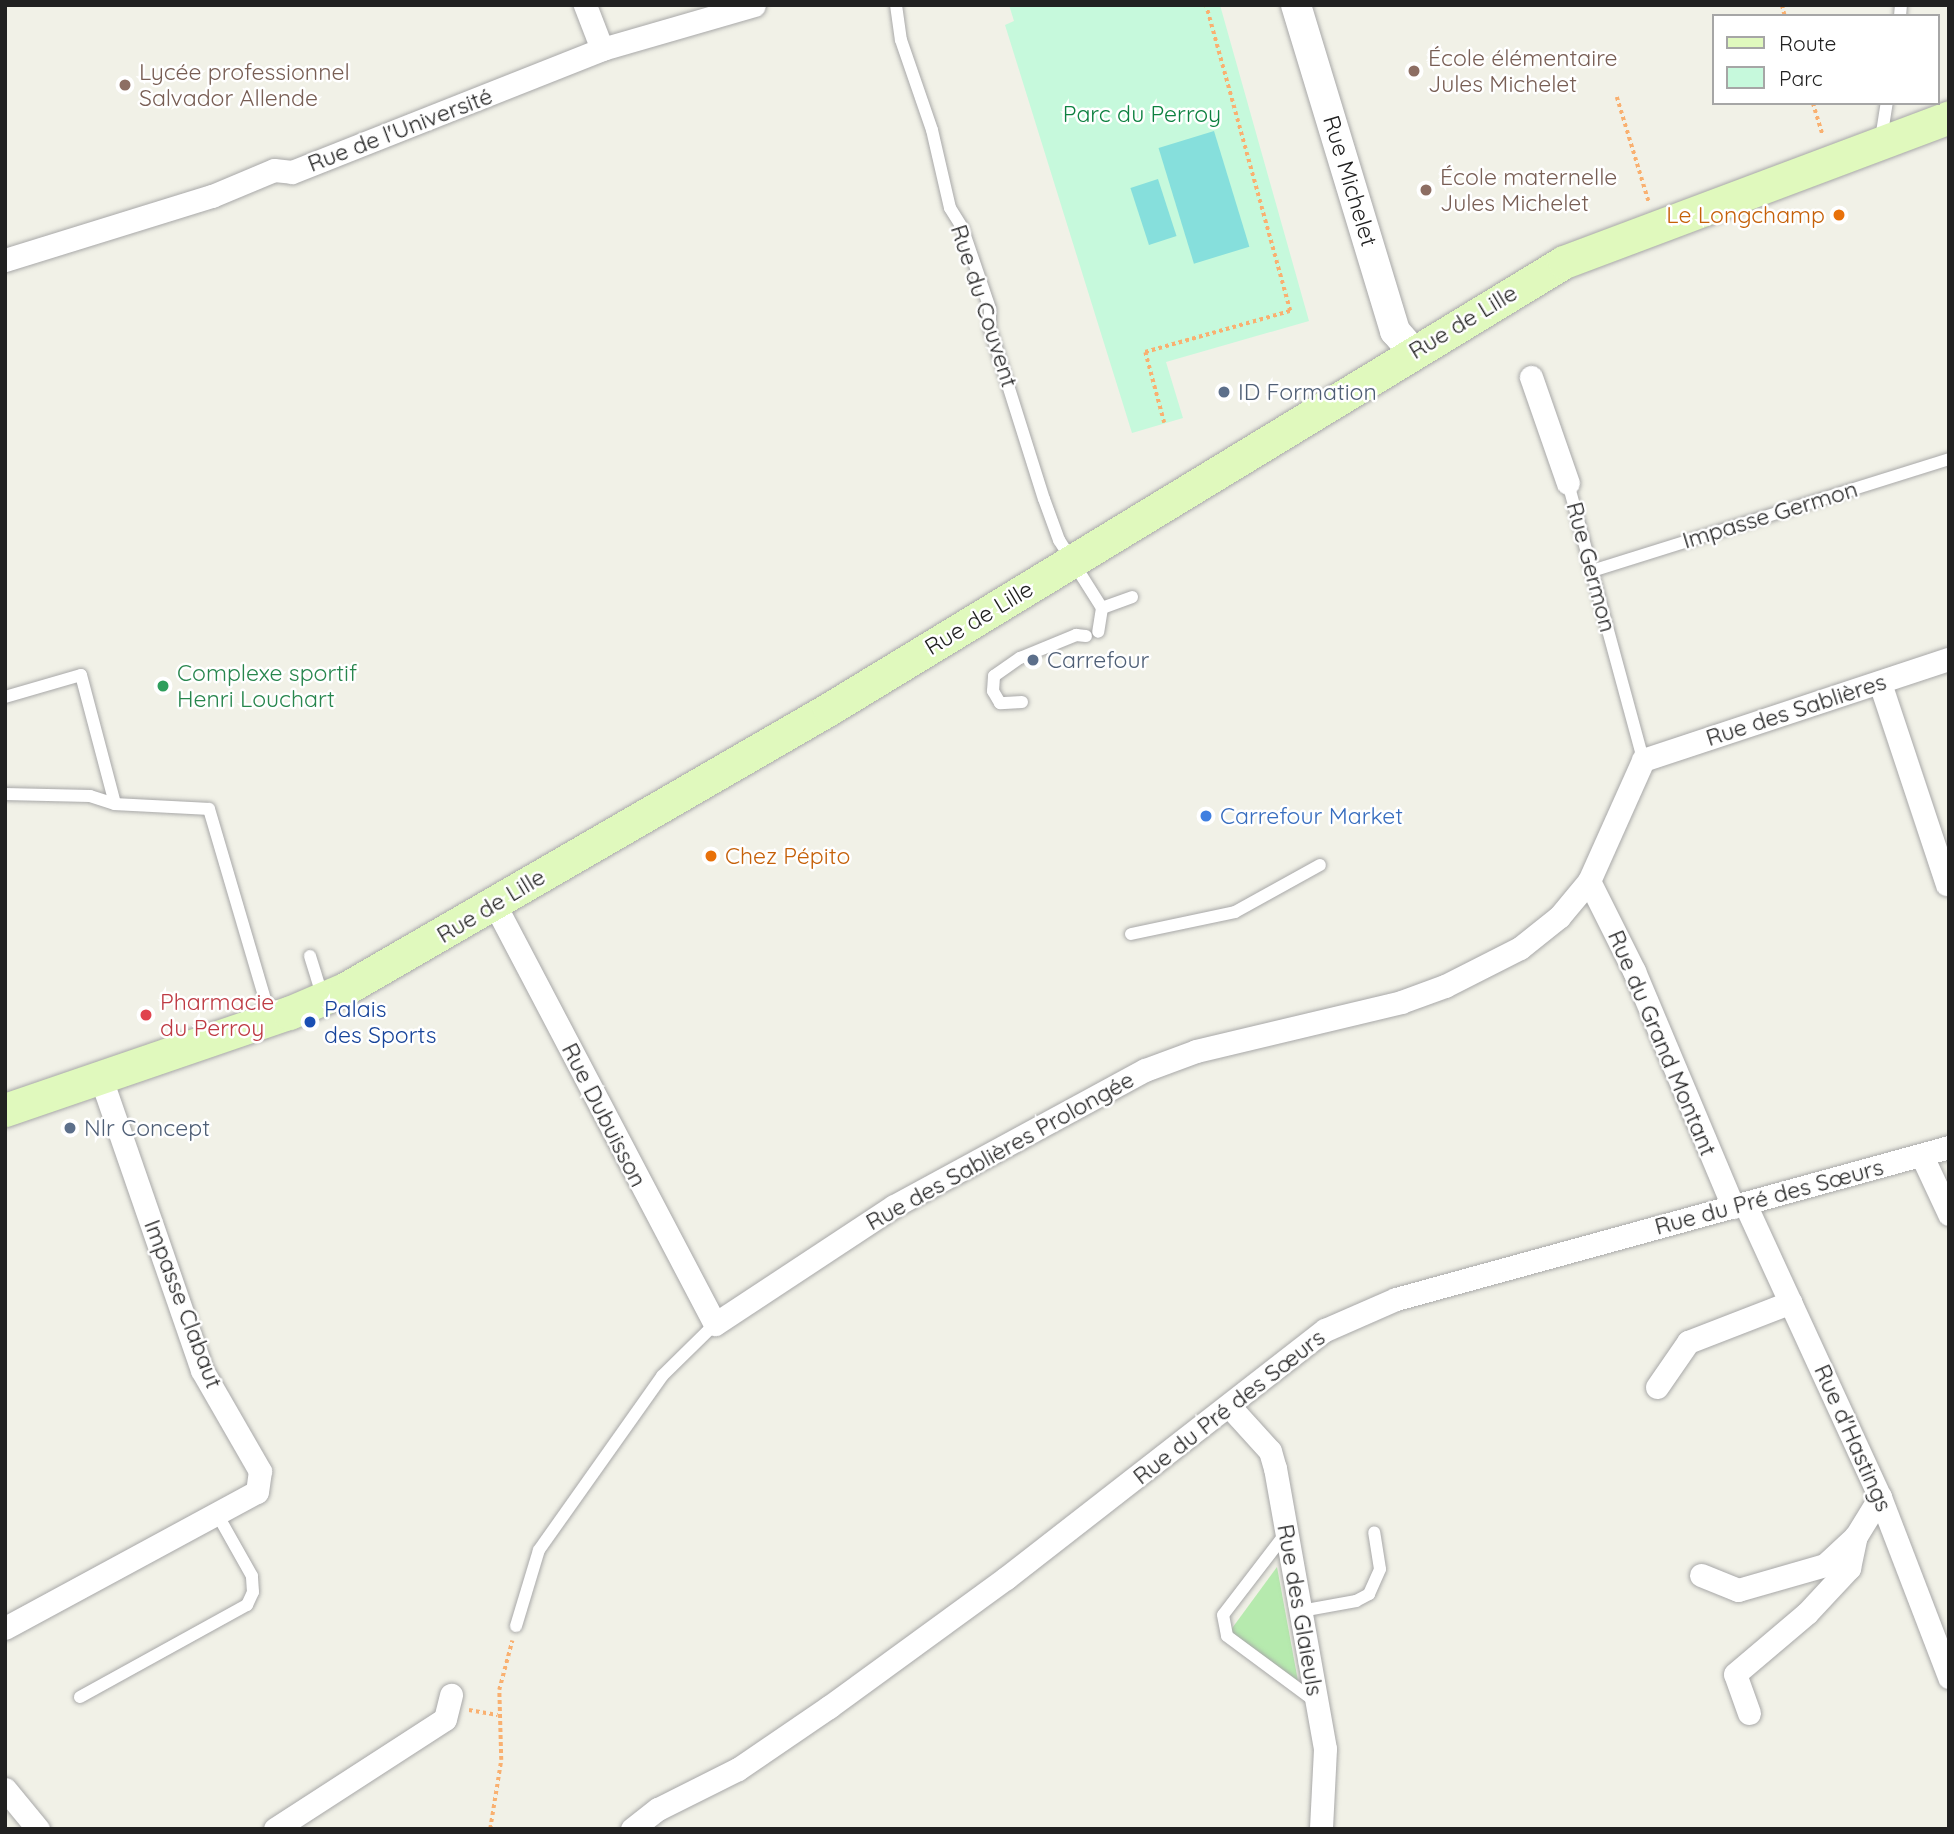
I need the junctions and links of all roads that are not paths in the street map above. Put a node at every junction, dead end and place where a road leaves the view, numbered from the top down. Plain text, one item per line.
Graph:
1 (585, 5) edge
2 (754, 5) edge
3 (895, 5) edge
4 (1297, 5) edge
5 (603, 49) junction
6 (1887, 105) edge
7 (1949, 117) edge
8 (1881, 143) junction
9 (5, 260) edge
10 (1413, 352) junction
11 (1531, 377) dead end
12 (1949, 459) edge
13 (1568, 483) joint
14 (1073, 563) junction
15 (1592, 571) junction
16 (1132, 597) dead end
17 (1102, 608) junction
18 (1949, 659) edge
19 (1880, 683) junction
20 (5, 697) edge
21 (1022, 702) dead end
22 (1643, 760) junction
23 (5, 794) edge
24 (115, 804) junction
25 (1320, 865) dead end
26 (1589, 881) junction
27 (1947, 884) edge
28 (495, 905) junction
29 (1131, 934) dead end
30 (310, 956) dead end
31 (323, 999) junction
32 (271, 1019) junction
33 (101, 1078) junction
34 (5, 1110) edge
35 (1949, 1147) edge
36 (1922, 1157) junction
37 (1739, 1206) junction
38 (1949, 1214) edge
39 (1791, 1302) junction
40 (715, 1324) junction
41 (1657, 1387) dead end
42 (1230, 1408) junction
43 (1880, 1497) junction
44 (217, 1514) junction
45 (1374, 1532) dead end
46 (1286, 1533) junction
47 (1856, 1536) junction
48 (1701, 1575) dead end
49 (1301, 1611) junction
50 (516, 1626) road end
51 (5, 1628) edge
52 (1949, 1677) edge
53 (80, 1697) dead end
54 (449, 1702) road end
55 (1317, 1702) junction
56 (1749, 1713) dead end
57 (5, 1789) edge
58 (38, 1829) edge
59 (275, 1829) edge
60 (632, 1829) edge
61 (1321, 1829) edge

1 - 5 street
2 - 5 street, Rue de l'Université
3 - 14 lane, Rue du Couvent
4 - 10 street, Rue Michelet
5 - 9 street, Rue de l'Université
6 - 8 lane
7 - 8 main road, Rue de Lille
8 - 10 main road, Rue de Lille
10 - 14 main road, Rue de Lille
11 - 13 street, Rue Germon
12 - 15 lane, Impasse Germon
13 - 15 lane, Rue Germon
14 - 17 lane, Rue du Couvent
14 - 28 main road, Rue de Lille
15 - 22 lane, Rue Germon
16 - 17 lane
17 - 21 lane
18 - 19 street, Rue des Sablières
19 - 22 street, Rue des Sablières
19 - 27 street
20 - 24 lane
22 - 26 street, Rue des Sablières Prolongée
23 - 24 lane
24 - 32 lane
25 - 29 lane
26 - 37 street, Rue du Grand Montant
26 - 40 street, Rue des Sablières Prolongée
28 - 31 main road, Rue de Lille
28 - 40 street, Rue Dubuisson
30 - 31 lane
31 - 32 main road, Rue de Lille
32 - 33 main road, Rue de Lille
33 - 34 main road, Rue de Lille
33 - 44 street, Impasse Clabaut
35 - 36 street, Rue du Pré des Sœurs
36 - 37 street, Rue du Pré des Sœurs
36 - 38 street
37 - 39 street, Rue d'Hastings
37 - 42 street, Rue du Pré des Sœurs
39 - 41 street
39 - 43 street, Rue d'Hastings
40 - 50 lane, Rue des Sablières Prolongée
42 - 46 street, Rue des Glaieuls
42 - 60 street, Rue du Pré des Sœurs
43 - 47 street
43 - 52 street, Rue d'Hastings
44 - 51 street, Impasse Clabaut
44 - 53 lane
45 - 49 lane
46 - 49 street, Rue des Glaieuls
46 - 55 lane
47 - 48 street
47 - 56 street
49 - 55 street, Rue des Glaieuls
54 - 59 street
55 - 61 street, Rue des Glaieuls
57 - 58 street

